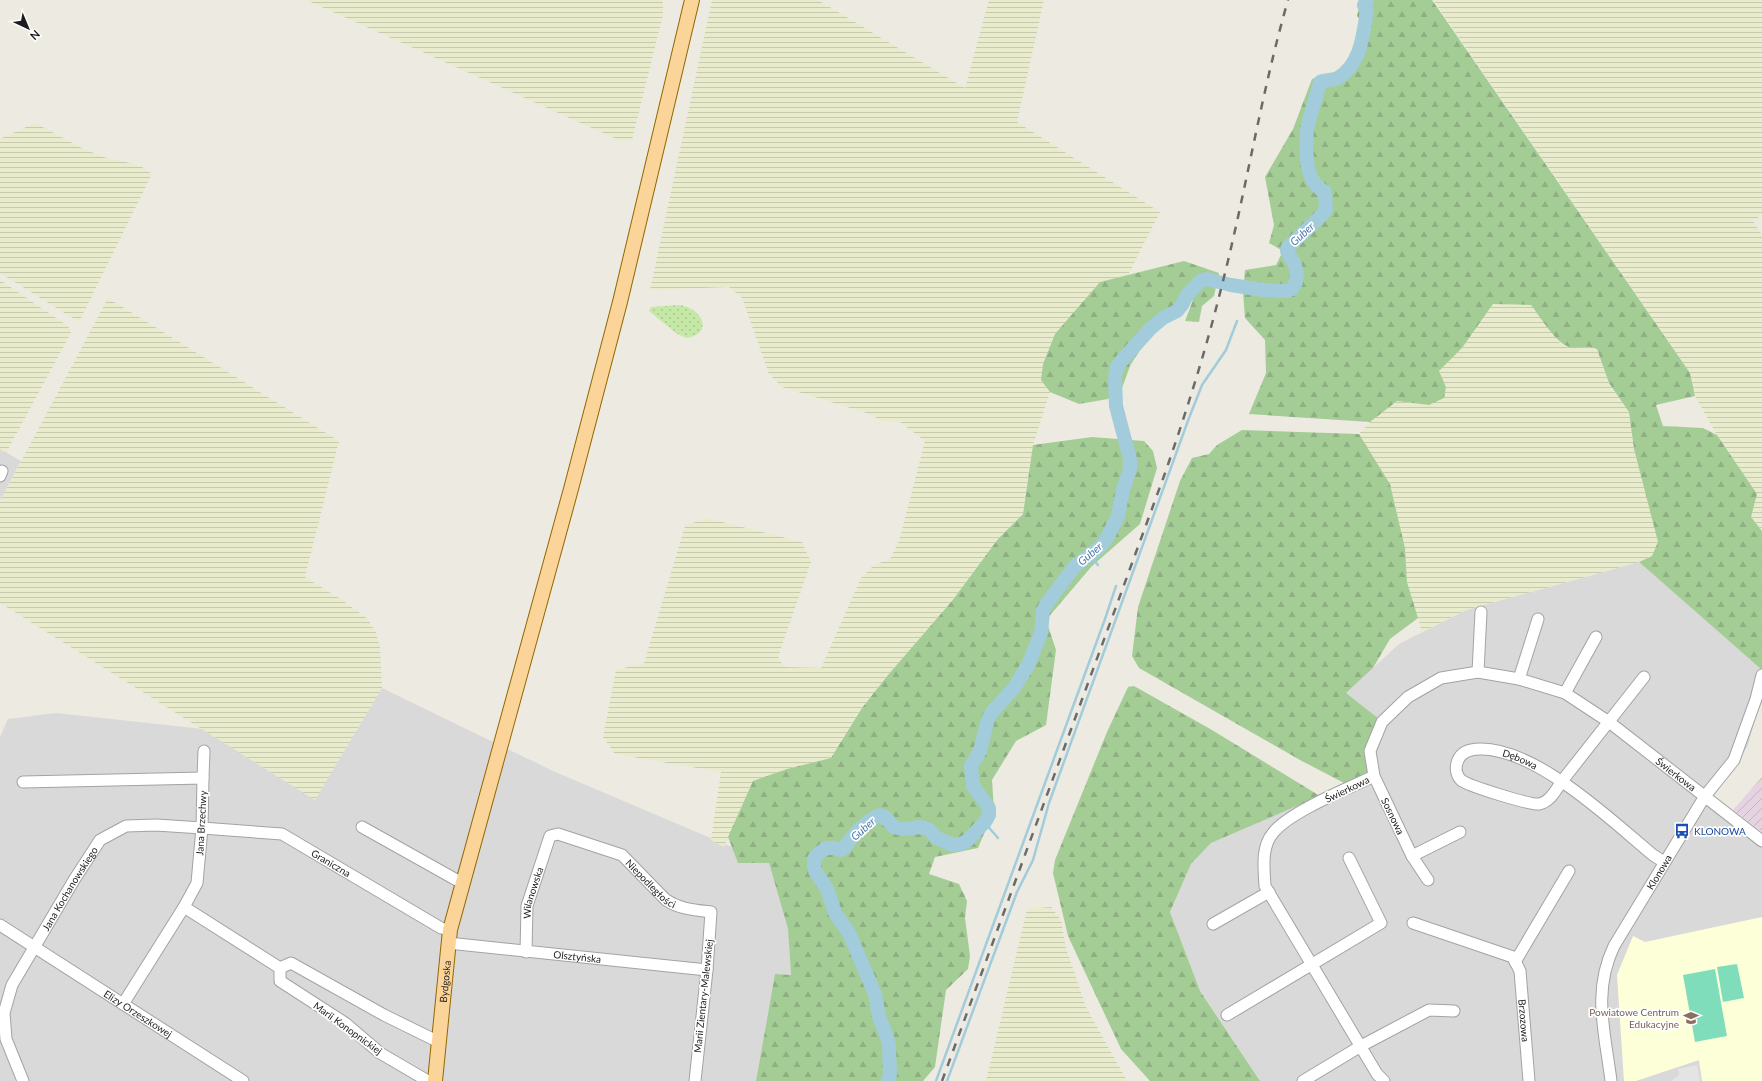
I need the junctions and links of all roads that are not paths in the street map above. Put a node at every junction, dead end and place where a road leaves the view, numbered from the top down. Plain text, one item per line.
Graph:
1 (692, 0) edge
2 (1481, 612) dead end
3 (1538, 619) dead end
4 (1596, 637) dead end
5 (1478, 672) junction
6 (1762, 675) edge
7 (1644, 678) dead end
8 (1519, 680) junction
9 (1565, 693) junction
10 (1609, 722) junction
11 (204, 751) dead end
12 (1374, 776) junction
13 (203, 778) junction
14 (1562, 781) junction
15 (23, 782) dead end
16 (1705, 796) junction
17 (362, 827) dead end
18 (202, 828) junction
19 (1460, 832) dead end
20 (550, 836) joint
21 (1762, 841) edge
22 (1412, 856) junction
23 (1349, 858) dead end
24 (1664, 862) junction
25 (1569, 871) dead end
26 (1428, 880) dead end
27 (462, 883) junction
28 (1269, 892) junction
29 (184, 907) junction
30 (711, 912) joint
31 (1413, 923) dead end
32 (1213, 924) dead end
33 (0, 925) edge
34 (449, 936) junction
35 (34, 946) junction
36 (526, 952) junction
37 (1515, 962) junction
38 (1312, 964) junction
39 (280, 968) junction
40 (707, 970) junction
41 (123, 1004) junction
42 (1454, 1011) dead end
43 (1227, 1015) dead end
44 (439, 1042) junction
45 (1361, 1046) junction
46 (23, 1081) edge
47 (243, 1081) edge
48 (428, 1081) edge
49 (435, 1081) edge
50 (695, 1081) edge
51 (1303, 1081) edge
52 (1384, 1081) edge
53 (1529, 1081) edge
54 (1611, 1081) edge

1 - 27 main road, Bydgoska
2 - 5 street
3 - 8 street
4 - 9 street
5 - 8 street, Świerkowa
5 - 12 street, Świerkowa
6 - 16 street, Klonowa
7 - 10 street
8 - 9 street, Świerkowa
9 - 10 street, Świerkowa
10 - 14 street
10 - 16 street, Świerkowa
11 - 13 street
12 - 22 street, Sosnowa
12 - 28 street, Świerkowa
13 - 15 street, Jana Brzechwy
13 - 18 street, Jana Brzechwy
14 - 14 street, Dębowa
14 - 24 street, Dębowa
16 - 21 street, Świerkowa
16 - 24 street, Klonowa
17 - 27 street
18 - 29 street, Jana Brzechwy
18 - 34 street, Graniczna
18 - 35 street, Jana Kochanowskiego
19 - 22 street
20 - 30 street, Niepodległości
20 - 36 street, Wilanowska
22 - 26 street, Sosnowa
23 - 38 street
24 - 54 street, Klonowa
25 - 37 street
27 - 34 main road, Bydgoska
28 - 32 street
28 - 38 street, Świerkowa
29 - 39 street
29 - 41 street, Jana Brzechwy
30 - 40 street, Marii Zientary-Malewskiej
31 - 37 street
33 - 35 street
34 - 36 street, Olsztyńska
34 - 44 main road, Bydgoska
35 - 41 street, Elizy Orzeszkowej
35 - 46 street, Jana Kochanowskiego
36 - 40 street, Olsztyńska
37 - 53 street, Brzozowa
38 - 43 street
38 - 45 street, Świerkowa
39 - 44 street
39 - 48 street, Marii Konopnickiej
40 - 50 street, Marii Zientary-Malewskiej
41 - 47 street, Elizy Orzeszkowej
42 - 45 street
44 - 49 main road, Bydgoska
45 - 51 street
45 - 52 street, Świerkowa

